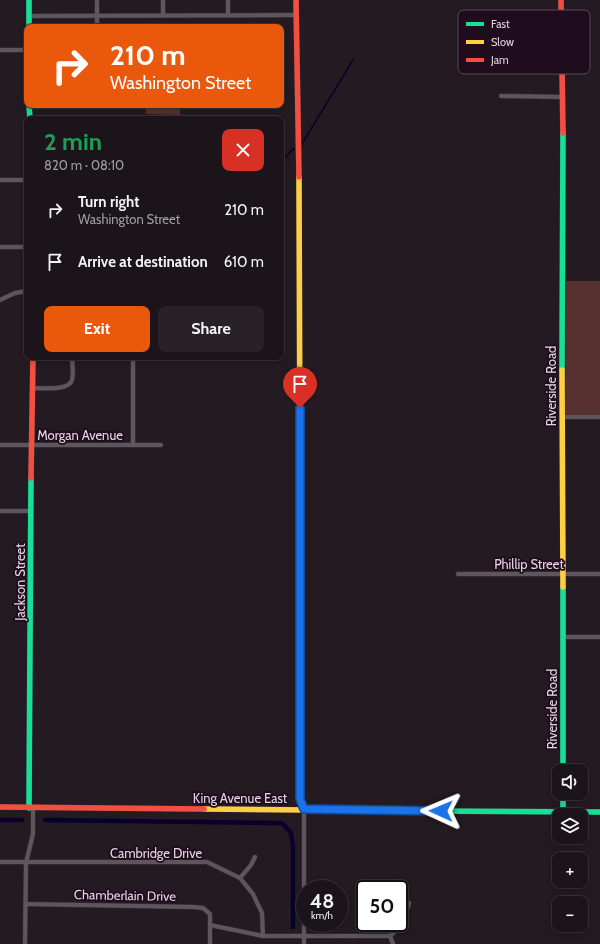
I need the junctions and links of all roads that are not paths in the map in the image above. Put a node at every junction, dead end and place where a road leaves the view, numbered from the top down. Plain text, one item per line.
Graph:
1 (29, 0) edge
2 (97, 0) edge
3 (163, 0) edge
4 (228, 0) edge
5 (296, 0) edge
6 (561, 0) edge
7 (561, 10) edge
8 (163, 15) junction
9 (228, 15) junction
10 (296, 15) junction
11 (29, 16) junction
12 (97, 16) junction
13 (29, 24) edge
14 (97, 24) edge
15 (0, 50) edge
16 (24, 50) edge
17 (563, 74) edge
18 (501, 96) dead end
19 (563, 97) junction
20 (0, 180) edge
21 (24, 180) edge
22 (0, 247) edge
23 (24, 247) edge
24 (24, 292) edge
25 (0, 300) edge
26 (33, 360) edge
27 (72, 360) edge
28 (133, 360) edge
29 (33, 388) junction
30 (563, 417) junction
31 (600, 417) edge
32 (0, 445) edge
33 (31, 445) junction
34 (133, 445) junction
35 (161, 445) dead end
36 (0, 511) edge
37 (31, 511) junction
38 (458, 574) dead end
39 (563, 574) junction
40 (600, 574) edge
41 (564, 637) junction
42 (600, 637) edge
43 (563, 764) edge
44 (0, 807) edge
45 (31, 808) junction
46 (304, 809) junction
47 (552, 812) edge
48 (588, 812) edge
49 (600, 812) edge
50 (154, 857) dead end
51 (256, 857) dead end
52 (0, 862) edge
53 (152, 862) junction
54 (26, 863) junction
55 (240, 878) junction
56 (409, 903) dead end
57 (26, 904) junction
58 (210, 925) junction
59 (262, 936) junction
60 (390, 936) junction
61 (304, 937) junction
62 (25, 944) edge
63 (210, 944) edge
64 (304, 944) edge
65 (393, 944) edge

1 - 11 street
2 - 12 street
3 - 8 street
4 - 9 street
5 - 10 street
6 - 7 street, Riverside Road
8 - 9 street
8 - 12 street
9 - 10 street
10 - 46 street
11 - 12 street
11 - 13 street
12 - 14 street
15 - 16 street
17 - 19 street, Riverside Road
18 - 19 street
19 - 30 street, Riverside Road
20 - 21 street
22 - 23 street
24 - 25 street
26 - 29 street, Jackson Street
27 - 29 street
28 - 34 street
29 - 33 street, Jackson Street
30 - 31 street
30 - 39 street, Riverside Road
32 - 33 street, Morgan Avenue
33 - 34 street, Morgan Avenue
33 - 37 street, Jackson Street
34 - 35 street, Morgan Avenue
36 - 37 street
37 - 45 street, Jackson Street
38 - 39 street, Phillip Street
39 - 40 street, Phillip Street
39 - 41 street, Riverside Road
41 - 42 street
41 - 43 street, Riverside Road
44 - 45 street, King Avenue East
45 - 46 street, King Avenue East
45 - 54 street, Jackson Street
46 - 47 street, King Avenue East
46 - 61 street
48 - 49 street, King Avenue East
50 - 53 street
51 - 55 street
52 - 54 street, Cambridge Drive
53 - 54 street, Cambridge Drive
53 - 55 street, Cambridge Drive
54 - 57 street, Jackson Street
55 - 59 street, Cambridge Drive
56 - 60 street
57 - 58 street, Chamberlain Drive
57 - 62 street, Jackson Street
58 - 59 street
58 - 63 street, Chamberlain Drive
59 - 61 street
60 - 61 street
60 - 65 street
61 - 64 street

